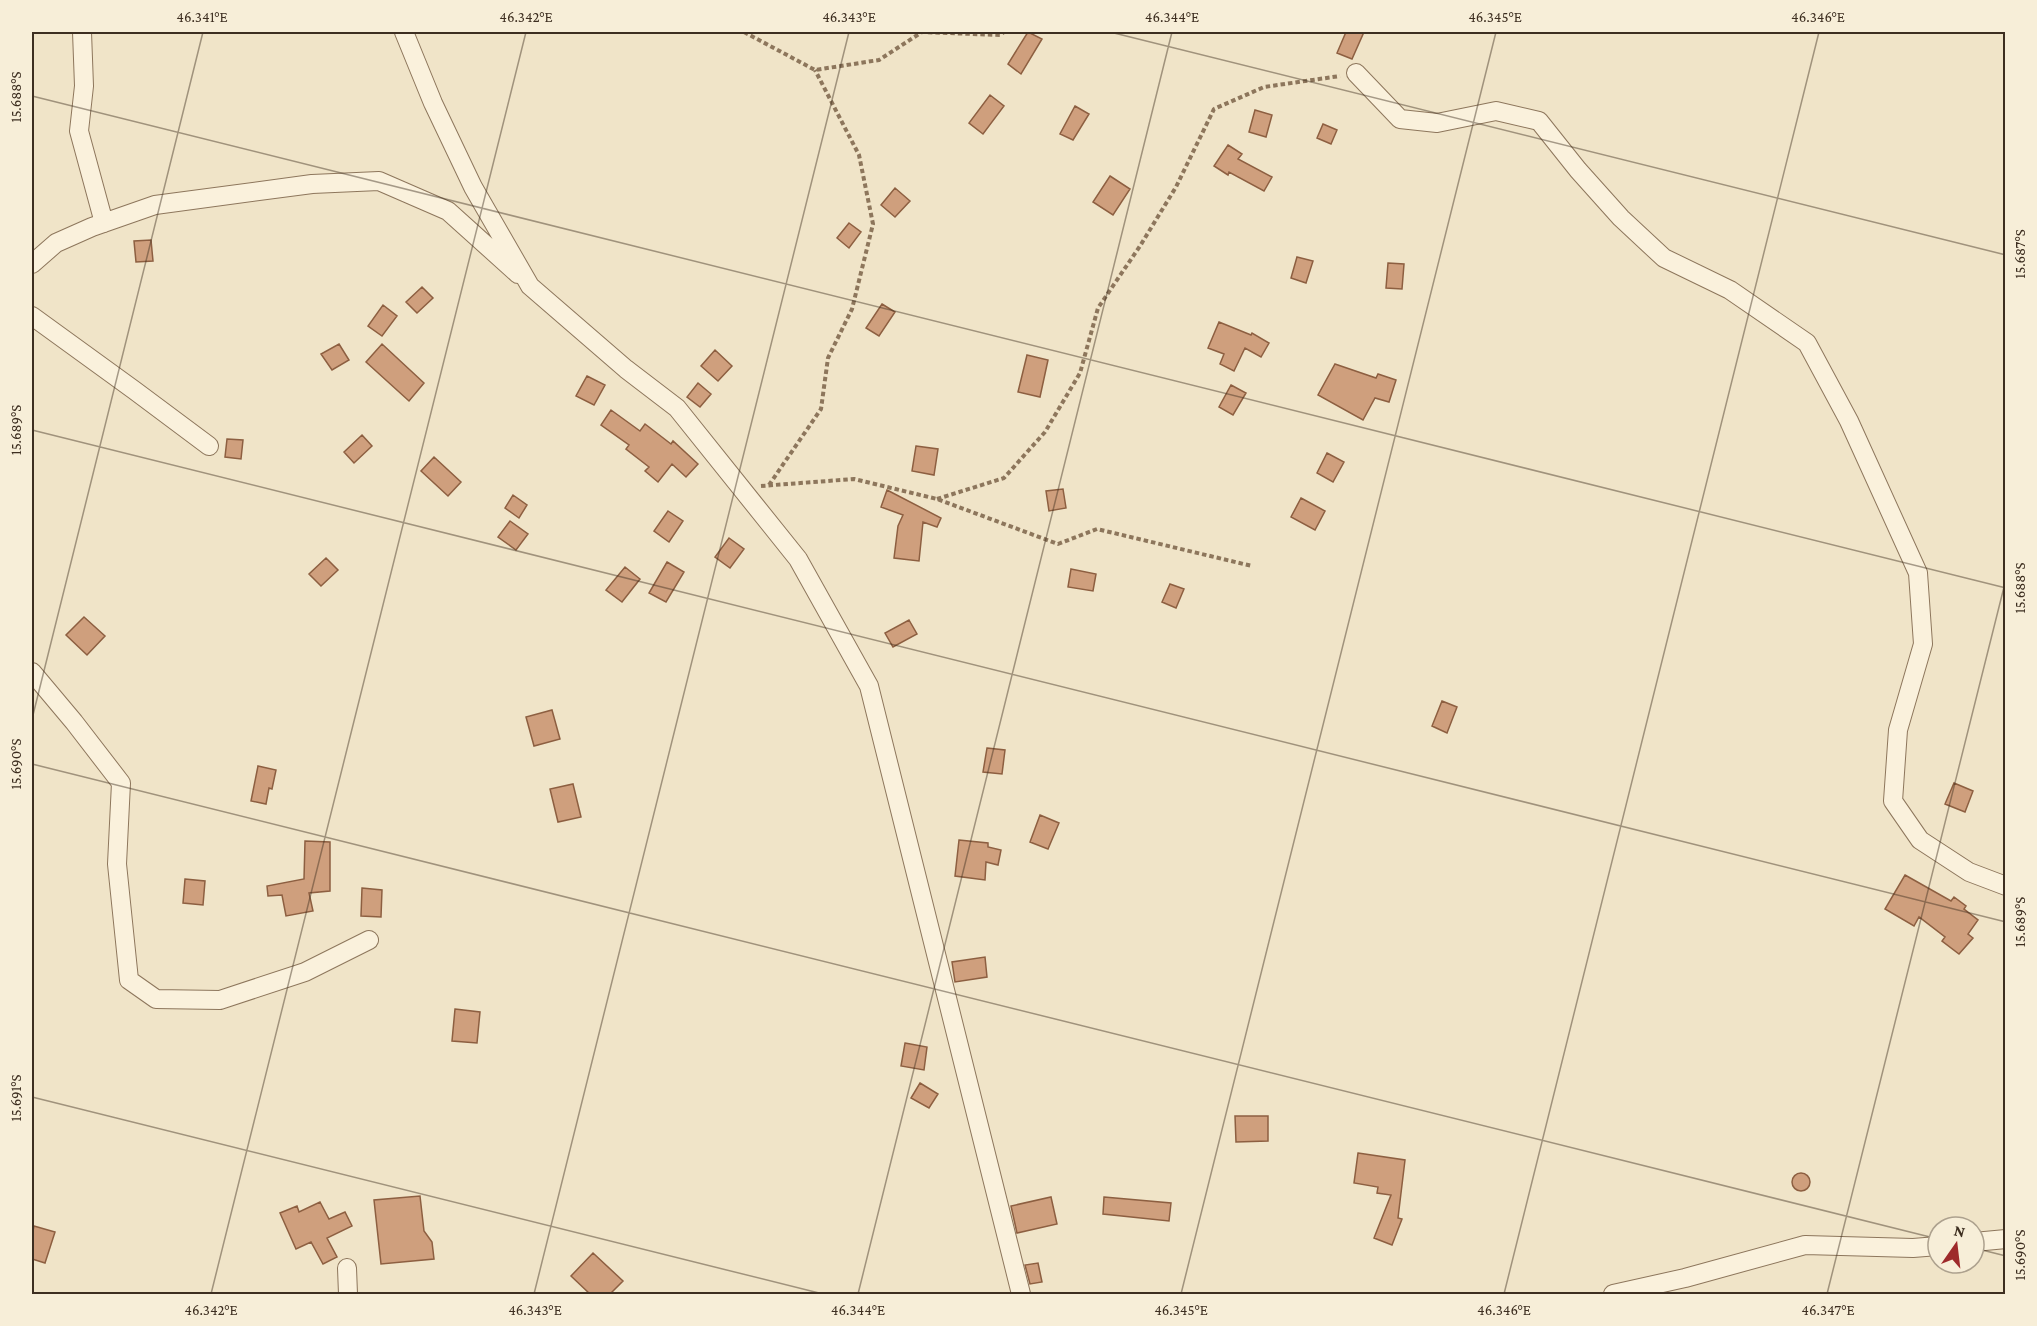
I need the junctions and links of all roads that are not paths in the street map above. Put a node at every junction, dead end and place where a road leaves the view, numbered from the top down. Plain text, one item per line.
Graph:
1 (82, 32) edge
2 (404, 32) edge
3 (1356, 73) road end
4 (104, 223) junction
5 (32, 264) edge
6 (530, 286) junction
7 (32, 316) edge
8 (209, 446) dead end
9 (32, 672) edge
10 (2006, 886) edge
11 (369, 940) dead end
12 (2006, 1239) edge
13 (1986, 1241) edge
14 (1926, 1247) edge
15 (347, 1268) dead end
16 (348, 1294) edge
17 (1021, 1294) edge
18 (1613, 1294) edge

1 - 4 street
2 - 6 street
3 - 10 street
4 - 5 street
4 - 6 street
6 - 17 street
7 - 8 street
9 - 11 street
12 - 13 street
14 - 18 street
15 - 16 street

